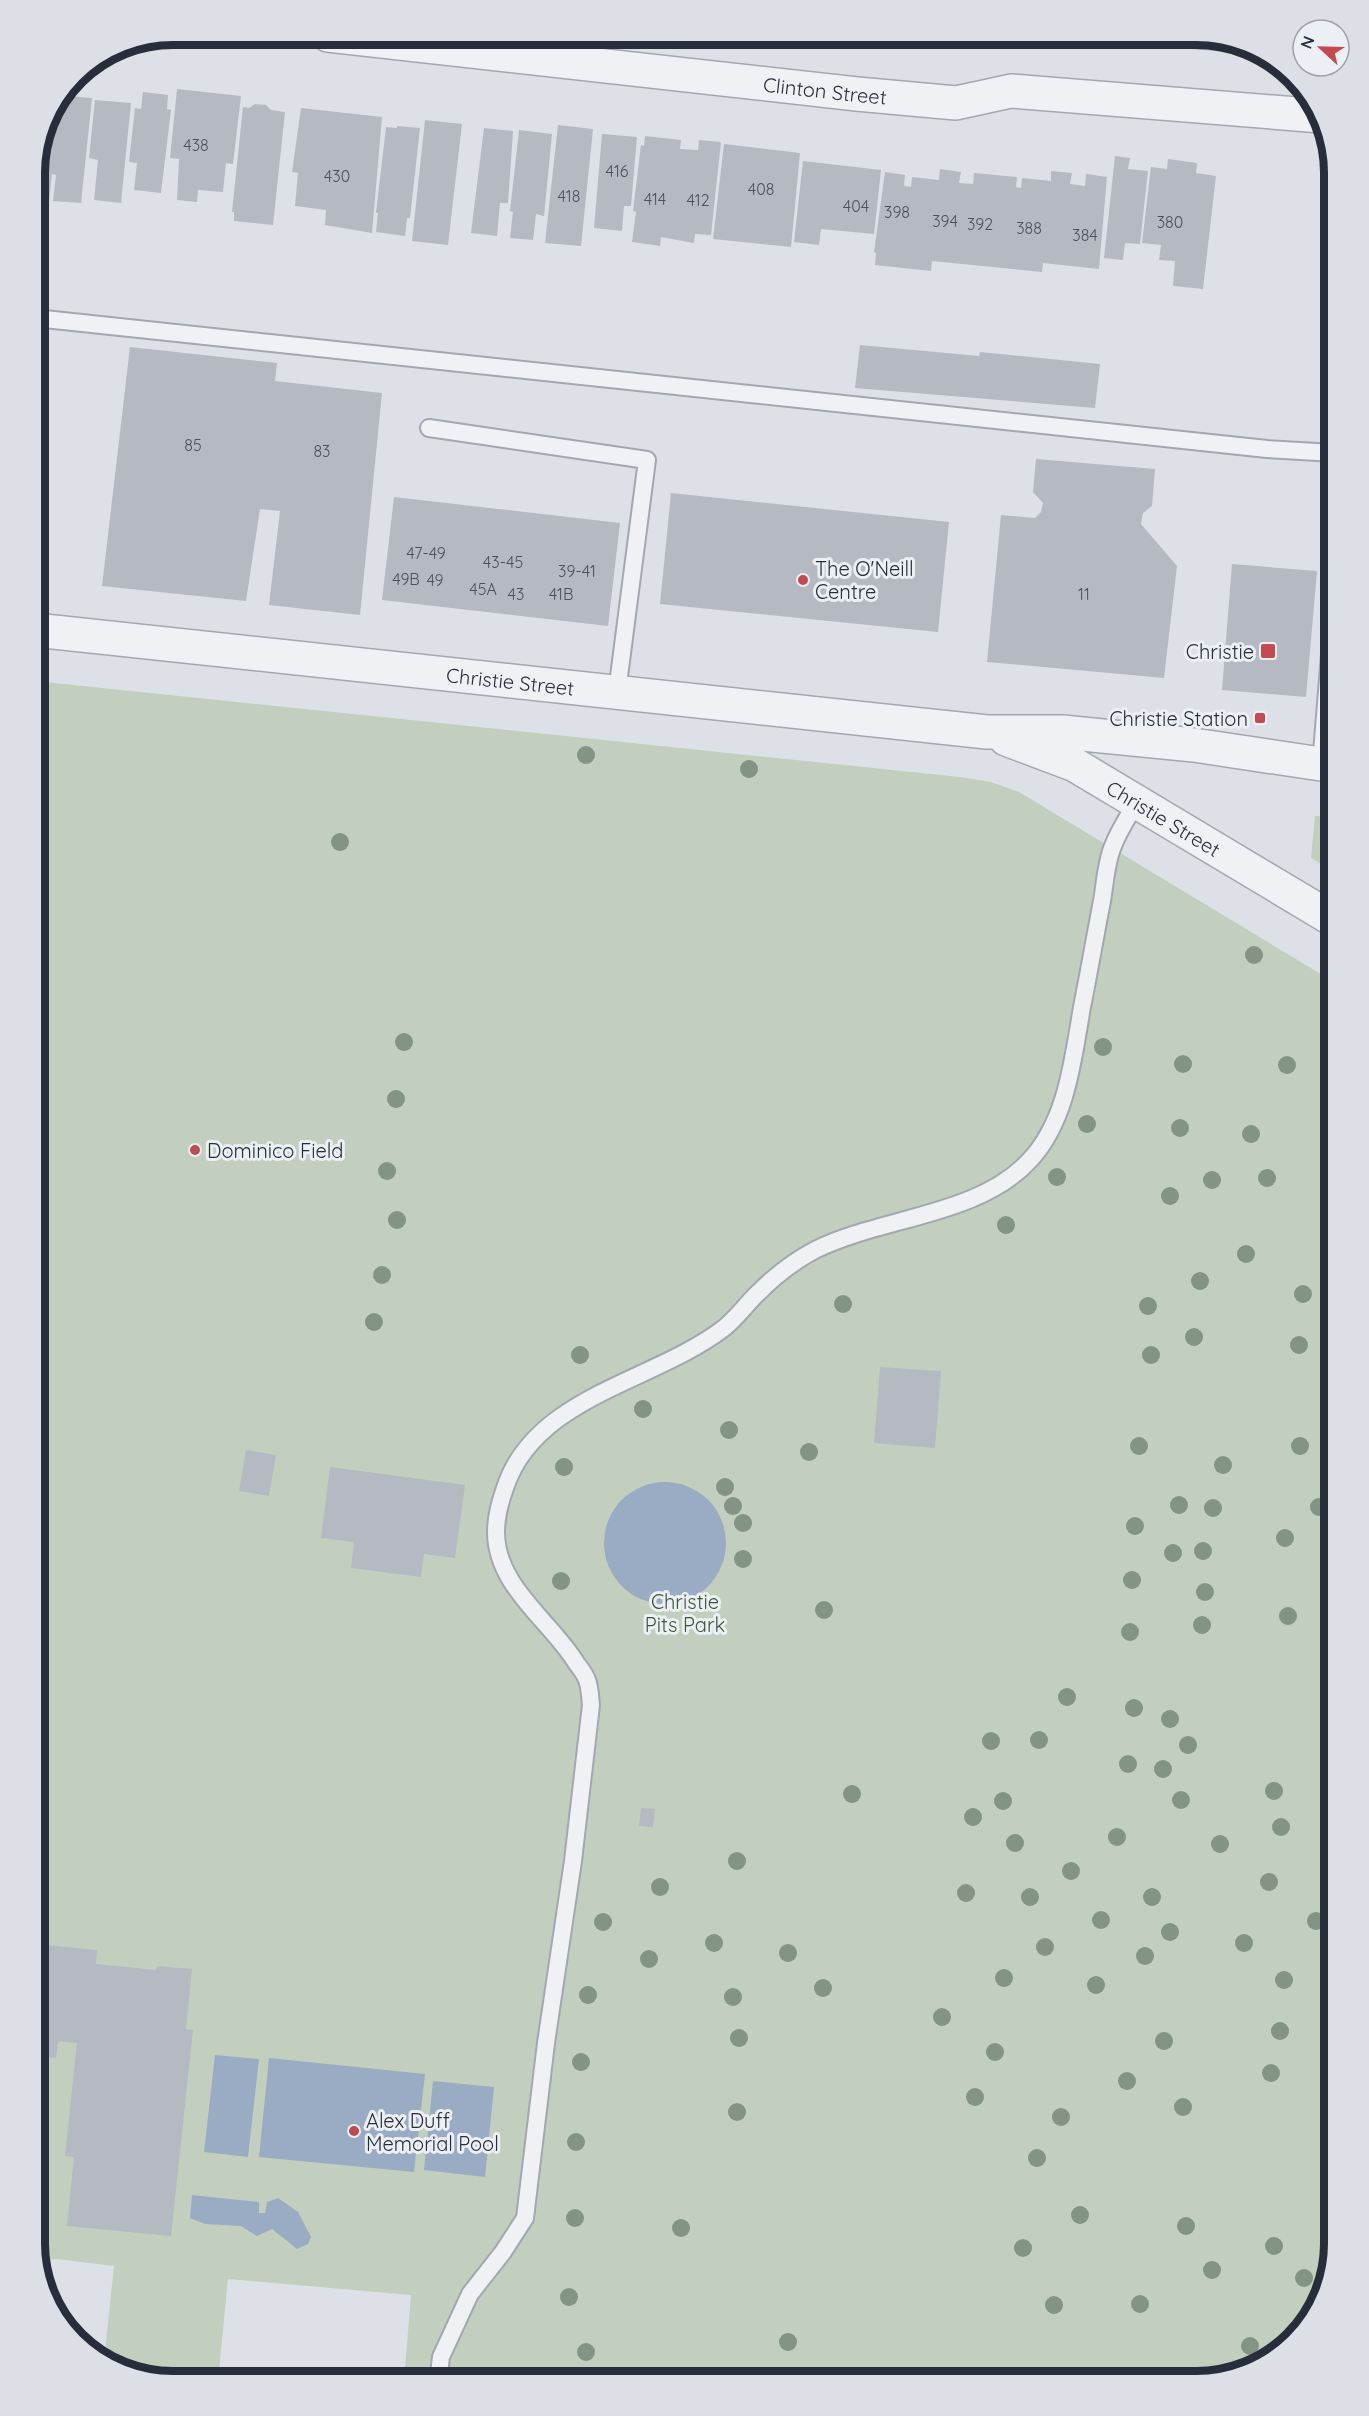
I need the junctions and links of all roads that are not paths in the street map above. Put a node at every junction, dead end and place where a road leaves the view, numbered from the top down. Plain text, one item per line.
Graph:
1 (425, 45) edge
2 (1310, 115) edge
3 (45, 319) edge
4 (429, 428) dead end
5 (1324, 452) edge
6 (45, 631) edge
7 (617, 692) junction
8 (987, 732) junction
9 (1324, 765) edge
10 (1137, 801) junction
11 (1324, 913) edge
12 (439, 2371) edge

1 - 2 street, Clinton Street
3 - 5 lane
4 - 7 lane
6 - 7 street, Christie Street
7 - 8 street, Christie Street
8 - 9 street, Christie Street
8 - 10 street, Christie Street
10 - 11 street, Christie Street
10 - 12 lane

